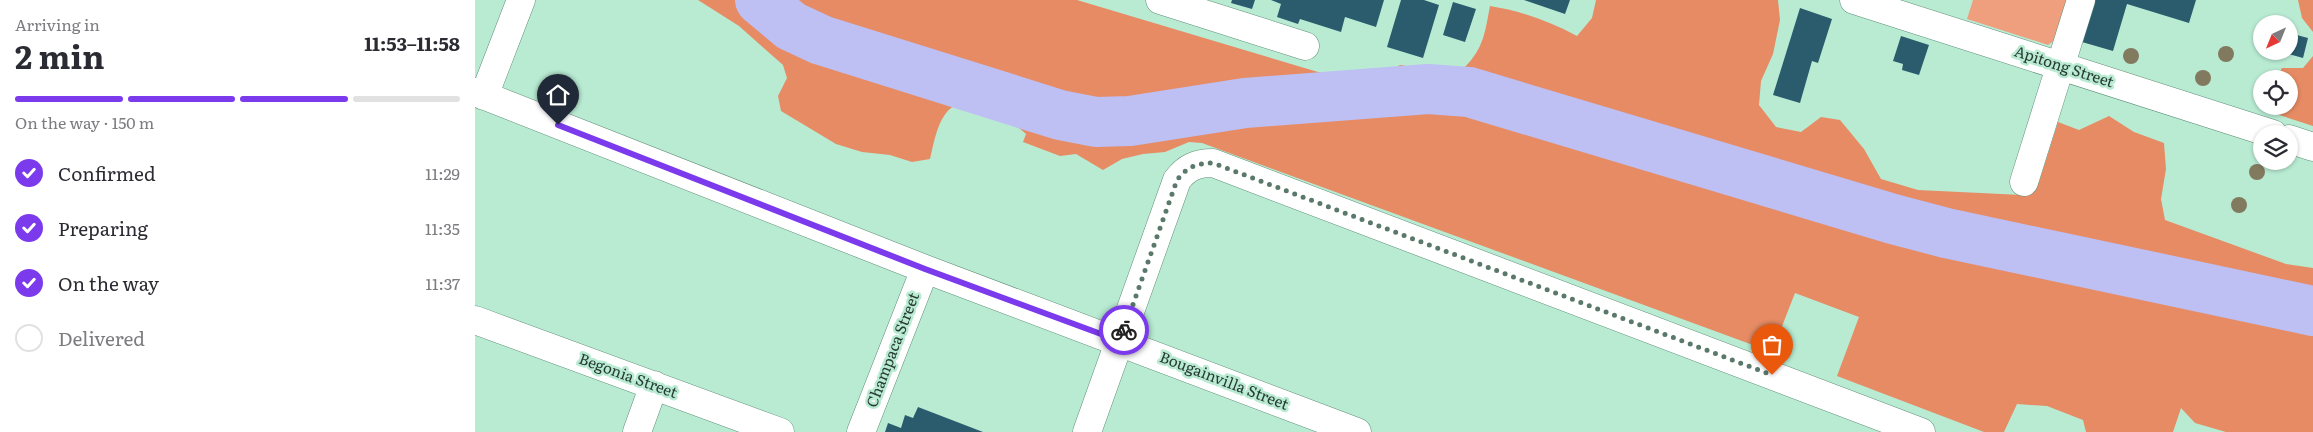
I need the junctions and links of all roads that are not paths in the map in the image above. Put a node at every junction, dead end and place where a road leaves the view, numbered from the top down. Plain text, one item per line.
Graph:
1 (521, 0) edge
2 (1160, 0) edge
3 (1854, 0) edge
4 (2081, 0) edge
5 (1305, 46) dead end
6 (2061, 66) junction
7 (480, 94) edge
8 (2253, 128) edge
9 (2298, 142) edge
10 (2313, 147) edge
11 (2024, 182) dead end
12 (925, 269) junction
13 (475, 320) edge
14 (1120, 341) junction
15 (653, 385) junction
16 (637, 432) edge
17 (780, 432) edge
18 (861, 432) edge
19 (1087, 432) edge
20 (1357, 432) edge
21 (1921, 432) edge

1 - 7 street
2 - 5 street
3 - 6 street, Apitong Street
4 - 6 street
6 - 8 street, Apitong Street
6 - 11 street
7 - 12 street, Bougainvilla Street
9 - 10 street
12 - 14 street, Bougainvilla Street
12 - 18 street, Champaca Street
13 - 15 street, Begonia Street
14 - 19 street
14 - 20 street, Bougainvilla Street
14 - 21 street
15 - 16 street
15 - 17 street, Begonia Street

